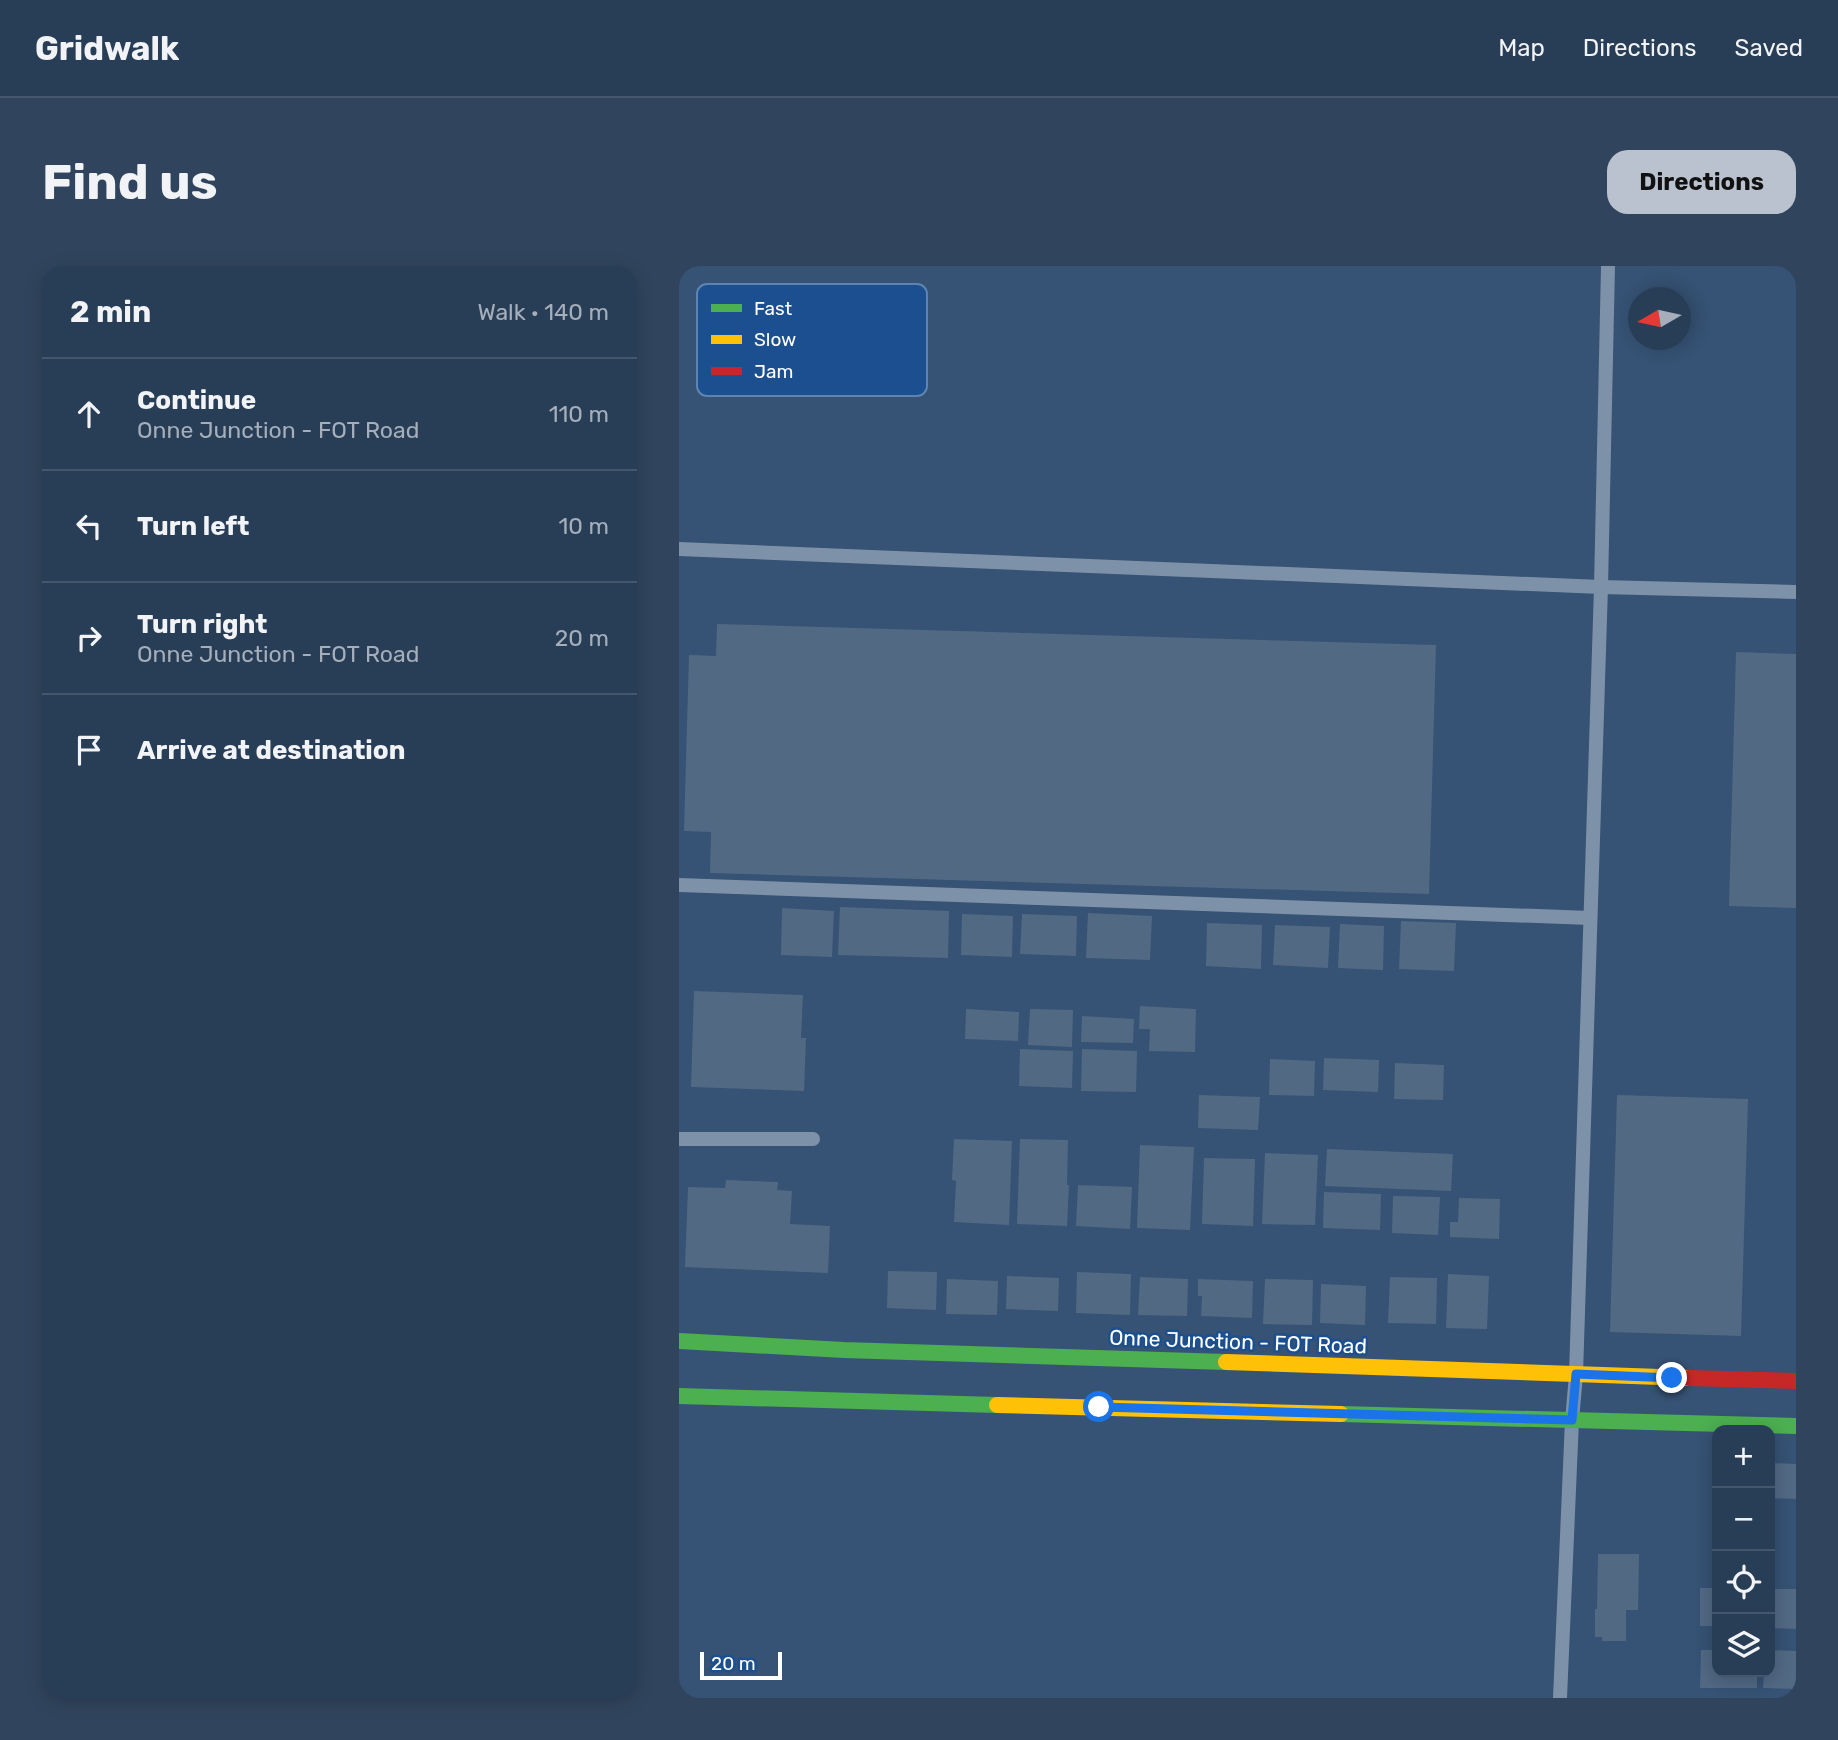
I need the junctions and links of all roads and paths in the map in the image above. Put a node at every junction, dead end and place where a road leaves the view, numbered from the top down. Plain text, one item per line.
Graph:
1 (1608, 266) edge
2 (679, 549) edge
3 (1601, 587) junction
4 (1796, 592) edge
5 (679, 885) edge
6 (1590, 918) junction
7 (679, 1139) edge
8 (813, 1139) dead end
9 (679, 1341) edge
10 (1576, 1374) junction
11 (1796, 1381) edge
12 (679, 1396) edge
13 (1572, 1420) junction
14 (1796, 1426) edge
15 (1560, 1698) edge

1 - 3 lane
2 - 3 lane
3 - 4 lane
3 - 6 lane
5 - 6 lane
6 - 10 lane
7 - 8 lane
9 - 10 street, Onne Junction - FOT Road
10 - 11 street, Onne Junction - FOT Road
10 - 13 lane
12 - 13 street
13 - 14 street
13 - 15 lane

